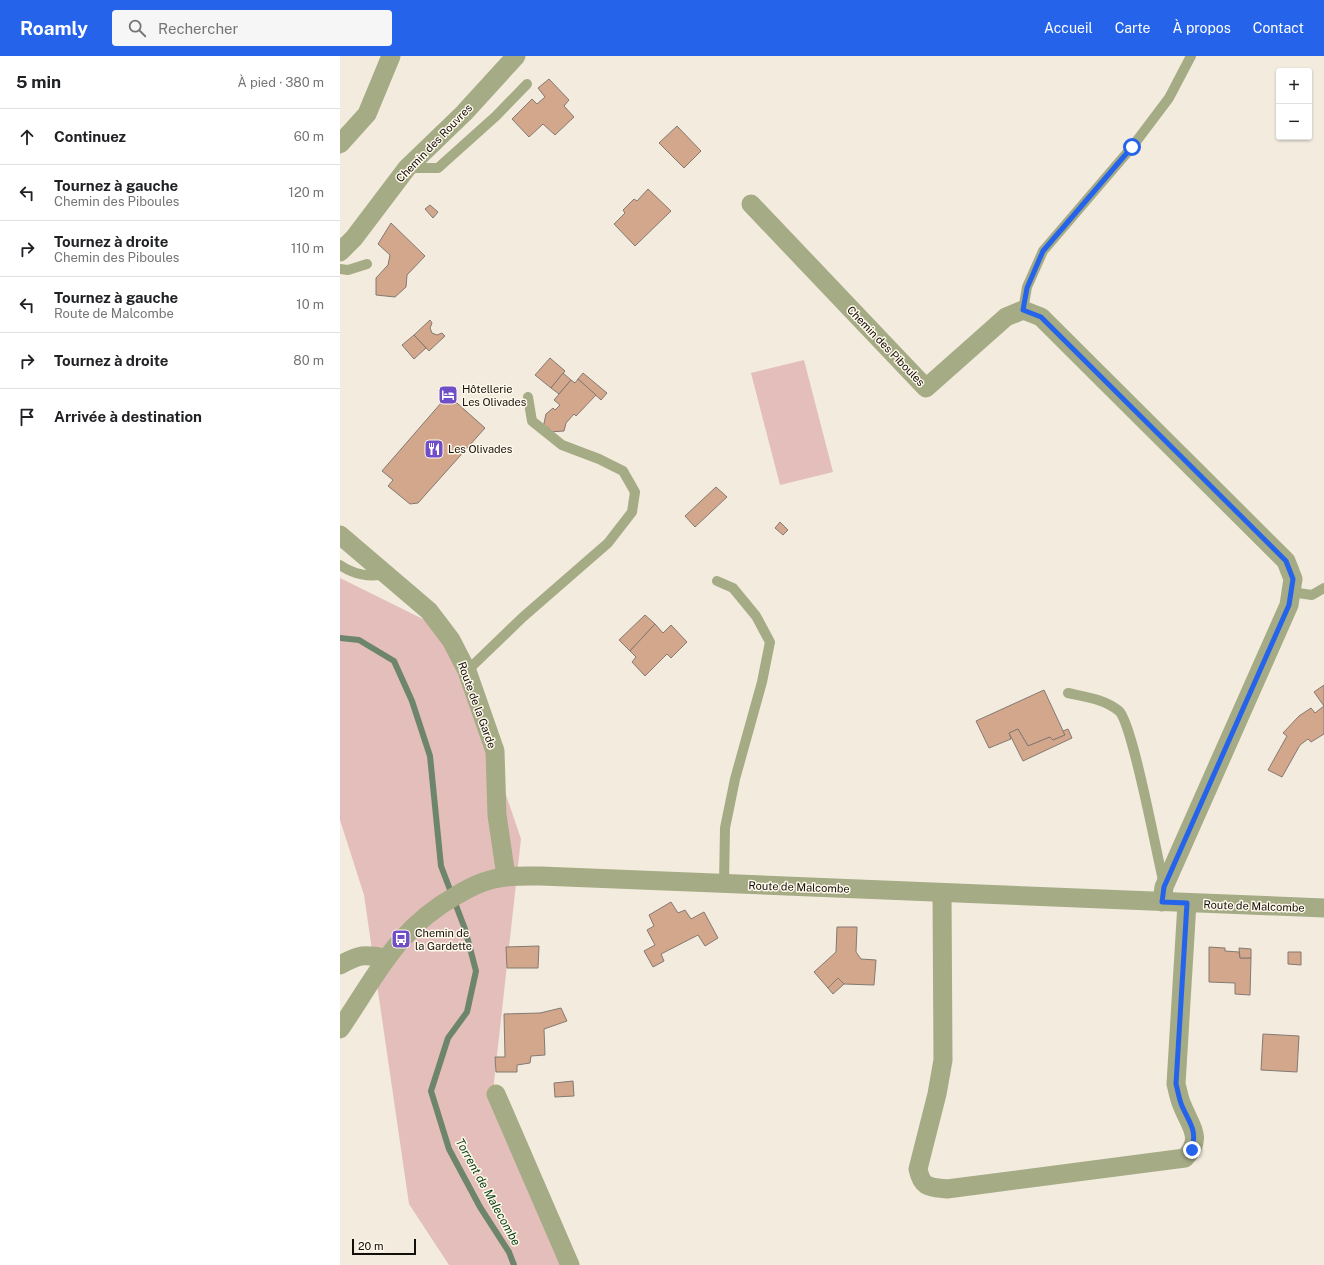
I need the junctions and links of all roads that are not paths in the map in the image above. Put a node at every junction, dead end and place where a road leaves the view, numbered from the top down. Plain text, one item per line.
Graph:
1 (392, 56) edge
2 (516, 56) edge
3 (1191, 56) edge
4 (527, 84) dead end
5 (340, 144) edge
6 (407, 168) junction
7 (751, 204) dead end
8 (340, 252) edge
9 (367, 264) dead end
10 (340, 269) edge
11 (1023, 310) junction
12 (528, 396) dead end
13 (340, 535) edge
14 (340, 565) edge
15 (386, 574) junction
16 (717, 581) dead end
17 (1324, 588) edge
18 (1291, 592) junction
19 (467, 670) junction
20 (1068, 693) dead end
21 (506, 876) junction
22 (724, 884) junction
23 (942, 893) junction
24 (1163, 894) junction
25 (1187, 903) junction
26 (1324, 908) edge
27 (387, 958) junction
28 (340, 965) edge
29 (340, 1029) edge
30 (496, 1094) dead end
31 (570, 1265) edge

1 - 5 street
2 - 6 street, Chemin des Rouvres
3 - 11 lane
4 - 6 lane
6 - 8 street, Chemin des Rouvres
7 - 11 street, Chemin des Piboules
9 - 10 lane
11 - 18 street
12 - 19 lane
13 - 15 street, Route de la Garde
14 - 15 lane
15 - 19 street, Route de la Garde
16 - 22 lane
17 - 18 lane
18 - 24 street
19 - 21 street, Route de la Garde
20 - 24 lane
21 - 22 street, Route de Malcombe
21 - 27 street, Route de Malcombe
22 - 23 street, Route de Malcombe
23 - 24 street, Route de Malcombe
23 - 25 street
24 - 25 street, Route de Malcombe
25 - 26 street, Route de Malcombe
27 - 28 street
27 - 29 street, Route de Malcombe
30 - 31 street

